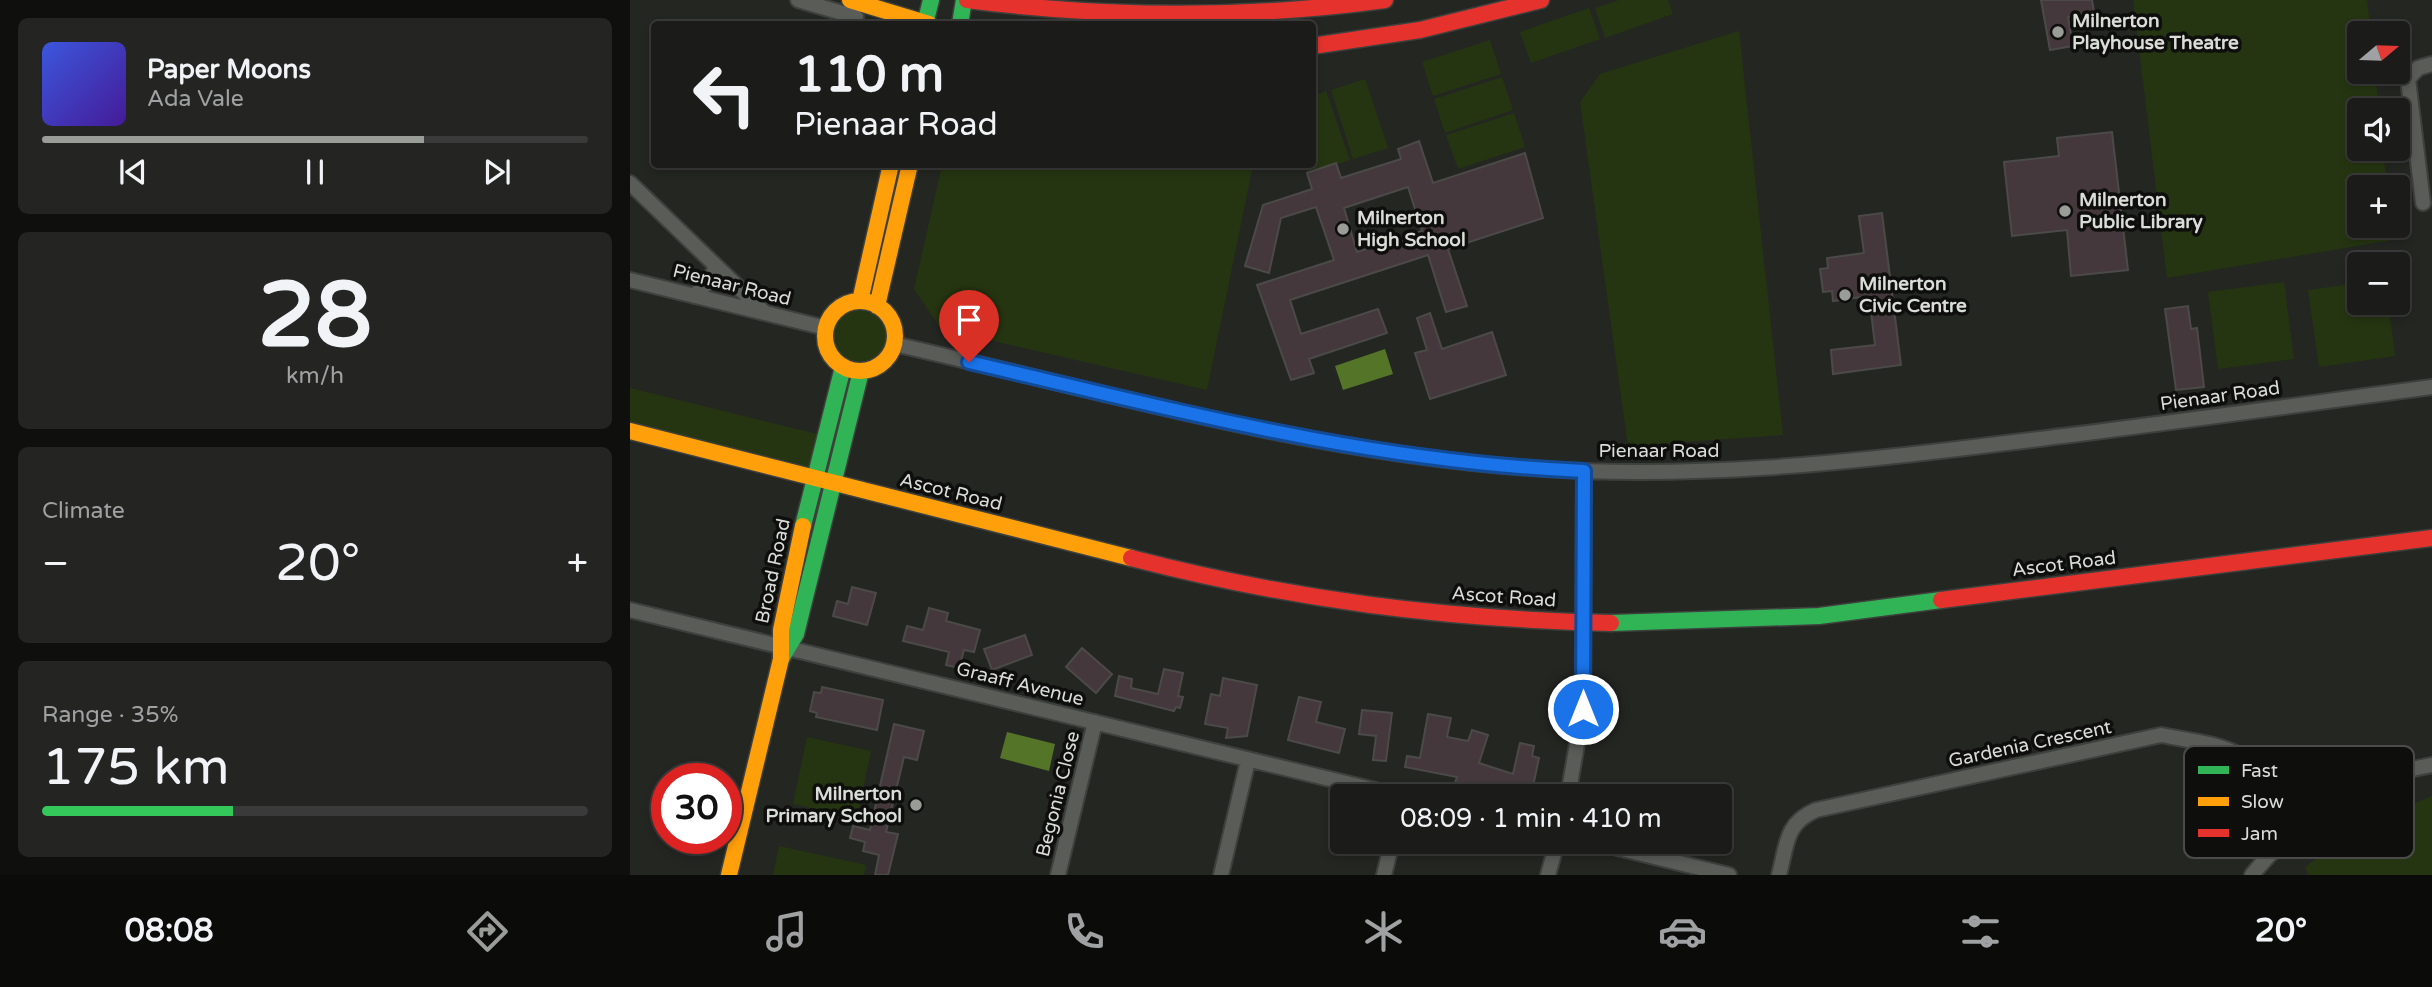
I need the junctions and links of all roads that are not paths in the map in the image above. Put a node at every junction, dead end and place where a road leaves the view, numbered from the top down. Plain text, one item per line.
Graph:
1 (798, 0) edge
2 (850, 0) edge
3 (931, 0) edge
4 (966, 0) edge
5 (1385, 0) edge
6 (1541, 0) edge
7 (856, 17) dead end
8 (916, 21) edge
9 (927, 21) edge
10 (961, 21) edge
11 (1316, 45) edge
12 (2432, 64) edge
13 (890, 168) edge
14 (909, 168) edge
15 (630, 183) edge
16 (2423, 203) dead end
17 (716, 266) junction
18 (630, 280) edge
19 (694, 296) junction
20 (860, 301) junction
21 (877, 306) junction
22 (766, 313) junction
23 (826, 328) junction
24 (894, 344) junction
25 (843, 367) junction
26 (861, 372) junction
27 (2432, 387) edge
28 (630, 432) edge
29 (1584, 471) junction
30 (815, 477) junction
31 (834, 483) junction
32 (2432, 538) edge
33 (630, 610) edge
34 (1584, 623) junction
35 (783, 651) junction
36 (1095, 722) junction
37 (2212, 746) edge
38 (1248, 760) junction
39 (2432, 765) edge
40 (2414, 771) edge
41 (1349, 784) edge
42 (1570, 784) edge
43 (1389, 854) edge
44 (1554, 854) edge
45 (1639, 854) edge
46 (2265, 858) edge
47 (1713, 873) edge
48 (729, 875) edge
49 (1058, 875) edge
50 (1221, 875) edge
51 (1384, 875) edge
52 (1548, 875) edge
53 (1729, 875) edge
54 (1779, 875) edge
55 (2252, 875) edge

1 - 7 street
2 - 8 street
3 - 9 street
4 - 5 street
4 - 10 street
6 - 11 street
12 - 16 street
13 - 20 street
14 - 21 street
15 - 17 street
17 - 19 street
17 - 22 street
18 - 19 street, Pienaar Road
19 - 22 street, Pienaar Road
20 - 21 street
20 - 23 street
21 - 24 street
22 - 23 street, Pienaar Road
23 - 25 street
24 - 26 street
24 - 29 street, Pienaar Road
25 - 26 street
25 - 30 street, Broad Road
26 - 31 street, Broad Road
27 - 29 street, Pienaar Road
28 - 30 street, Ascot Road
29 - 34 street
30 - 31 street, Ascot Road
30 - 35 street, Broad Road
31 - 34 street, Ascot Road
31 - 35 street, Broad Road
32 - 34 street, Ascot Road
33 - 35 street, Graaff Avenue
34 - 42 street
35 - 36 street, Graaff Avenue
35 - 48 street
36 - 38 street, Graaff Avenue
36 - 49 street, Begonia Close
37 - 54 street, Gardenia Crescent
38 - 41 street, Graaff Avenue
38 - 50 street
39 - 40 street
43 - 51 street
44 - 52 street
45 - 47 street
46 - 55 street
47 - 53 street

